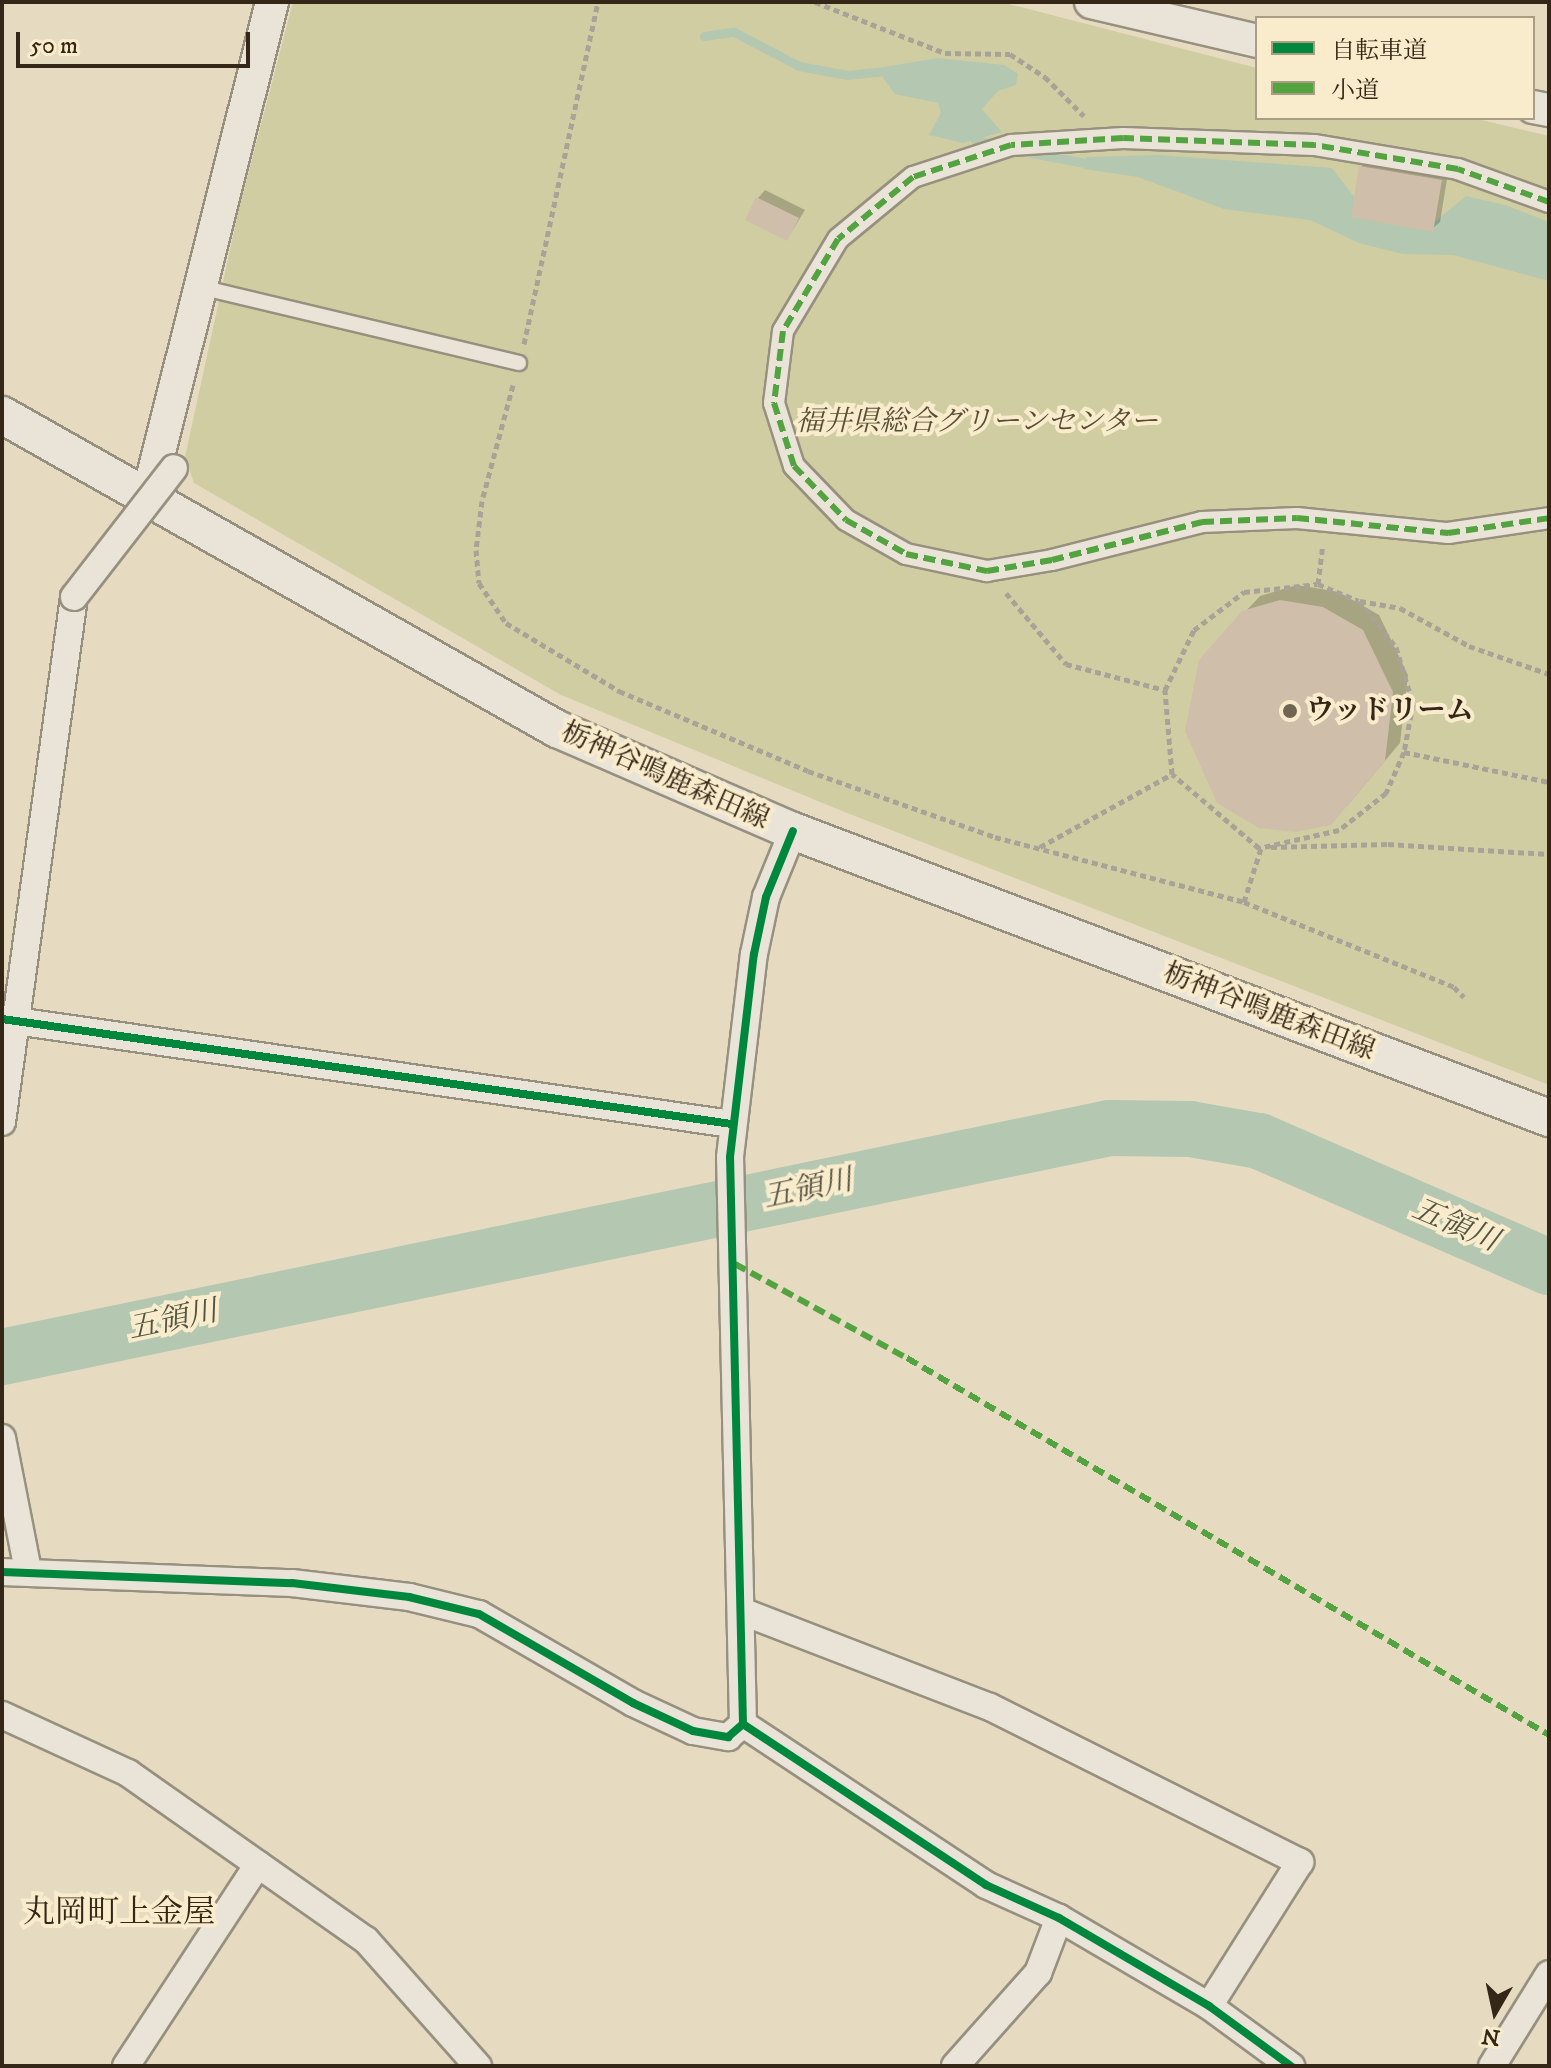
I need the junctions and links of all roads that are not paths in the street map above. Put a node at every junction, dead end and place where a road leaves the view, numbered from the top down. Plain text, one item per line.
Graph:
1 (272, 2) edge
2 (1091, 2) edge
3 (1255, 41) edge
4 (1549, 202) edge
5 (200, 287) junction
6 (519, 363) road end
7 (2, 415) edge
8 (148, 496) junction
9 (1549, 518) edge
10 (793, 831) junction
11 (9, 1020) edge
12 (1549, 1118) edge
13 (2, 1122) edge
14 (732, 1124) junction
15 (2, 1438) edge
16 (15, 1571) edge
17 (741, 1611) junction
18 (2, 1715) edge
19 (743, 1724) junction
20 (258, 1864) junction
21 (1059, 1918) junction
22 (1549, 1974) edge
23 (1209, 2006) junction
24 (126, 2066) edge
25 (478, 2066) edge
26 (955, 2066) edge
27 (1291, 2066) edge
28 (1492, 2066) edge

1 - 5 street
2 - 3 street
4 - 9 street
5 - 6 lane
5 - 8 street
7 - 8 main road, 栃神谷鳴鹿森田線
8 - 10 main road, 栃神谷鳴鹿森田線
8 - 11 street, bridge
10 - 12 main road, 栃神谷鳴鹿森田線
10 - 14 street
11 - 13 street
11 - 14 street
14 - 17 street
15 - 16 street
16 - 19 street
17 - 19 street
17 - 23 street
18 - 20 street
19 - 21 street
20 - 24 street
20 - 25 street
21 - 23 street
21 - 26 street
22 - 28 street
23 - 27 street

